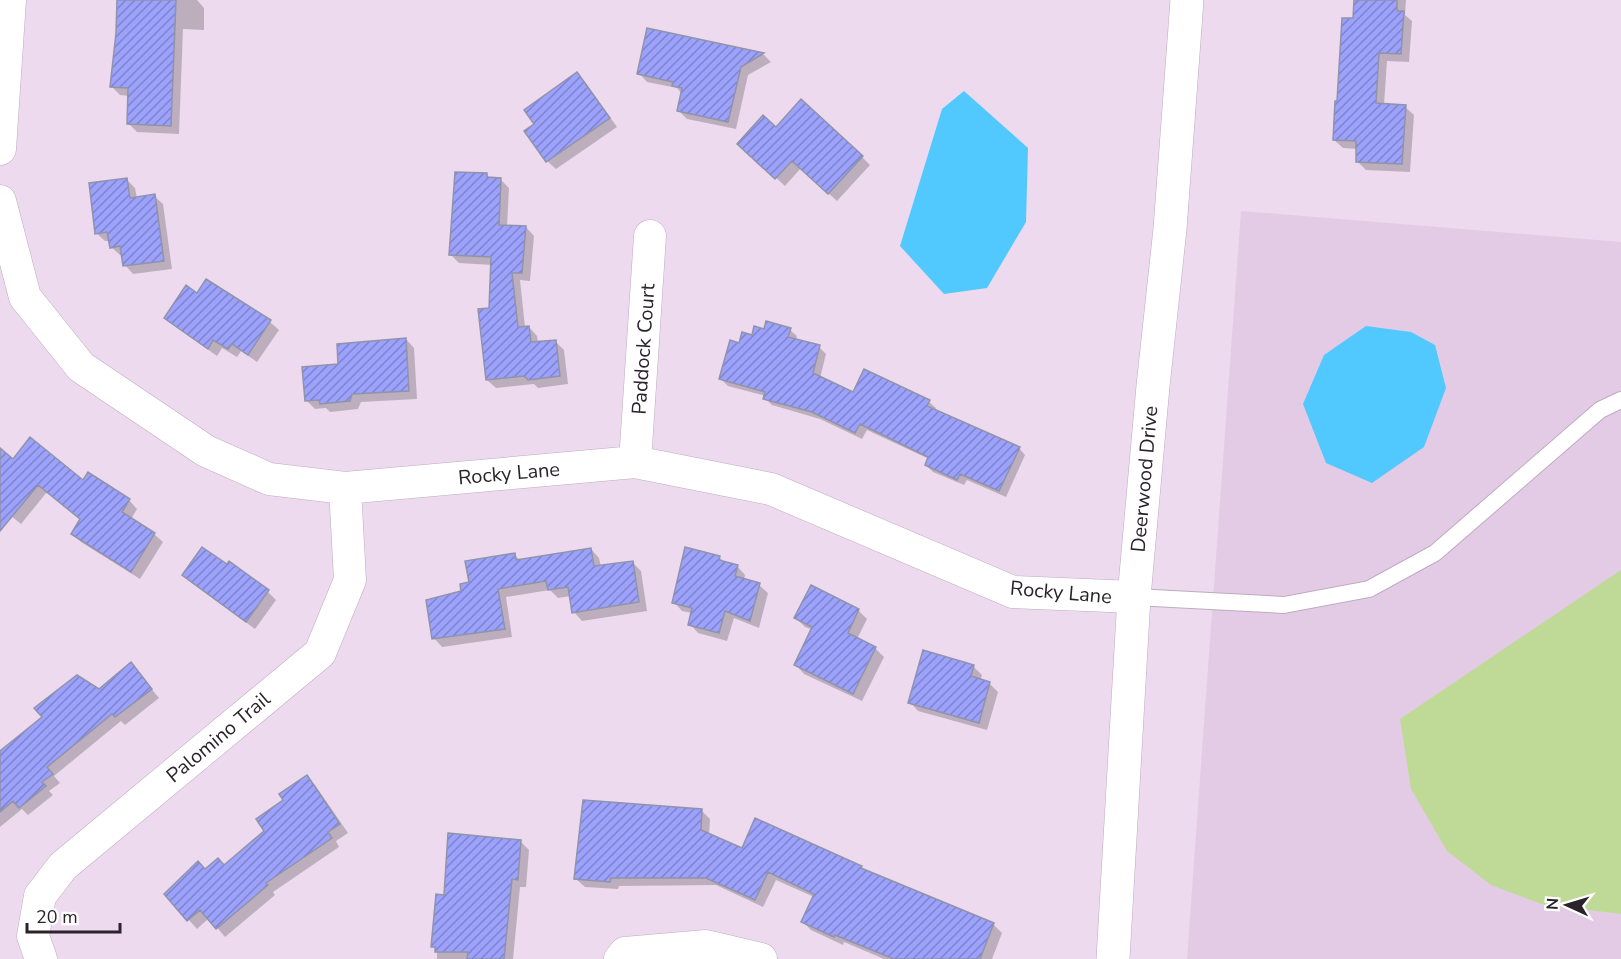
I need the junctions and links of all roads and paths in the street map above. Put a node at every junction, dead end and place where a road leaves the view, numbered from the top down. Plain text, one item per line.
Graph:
1 (10, 0) edge
2 (1187, 0) edge
3 (0, 149) edge
4 (0, 201) edge
5 (650, 236) dead end
6 (1621, 400) edge
7 (635, 462) junction
8 (345, 488) junction
9 (1134, 597) junction
10 (41, 959) edge
11 (620, 959) edge
12 (761, 959) edge
13 (1113, 959) edge

1 - 3 street
2 - 9 street, Deerwood Drive
4 - 8 street, Rocky Lane
5 - 7 street, Paddock Court
6 - 9 lane
7 - 8 street, Rocky Lane
7 - 9 street, Rocky Lane
8 - 10 street, Palomino Trail
9 - 13 street, Deerwood Drive
11 - 12 street

